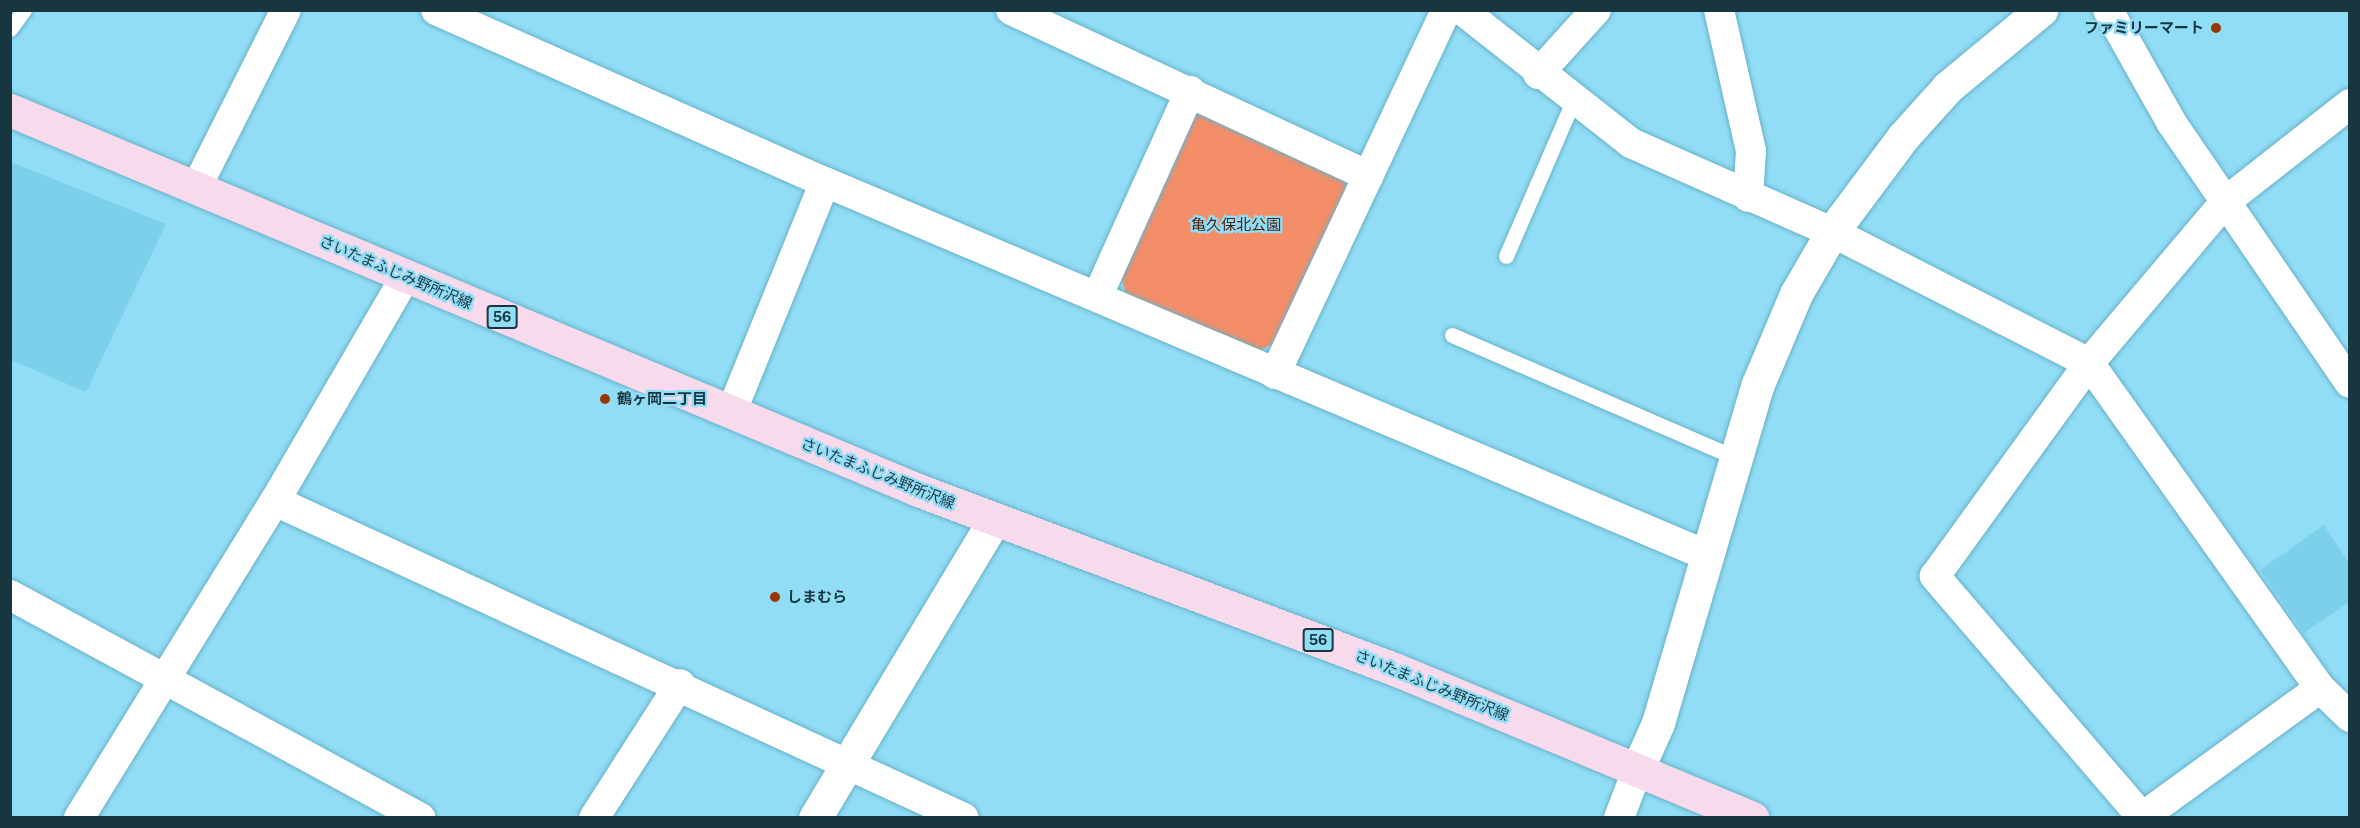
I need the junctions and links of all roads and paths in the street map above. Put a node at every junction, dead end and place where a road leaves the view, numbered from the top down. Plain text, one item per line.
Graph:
1 (24, 10) edge
2 (286, 10) edge
3 (436, 10) edge
4 (1011, 10) edge
5 (1446, 10) edge
6 (1462, 10) edge
7 (1596, 10) edge
8 (2041, 10) edge
9 (2108, 10) edge
10 (1720, 11) edge
11 (10, 29) edge
12 (1538, 74) junction
13 (1190, 91) junction
14 (1573, 100) junction
15 (2349, 104) edge
16 (10, 110) edge
17 (1368, 176) junction
18 (825, 182) junction
19 (198, 186) junction
20 (1748, 197) junction
21 (2225, 202) junction
22 (1832, 232) junction
23 (1506, 256) dead end
24 (406, 276) junction
25 (1098, 295) junction
26 (1452, 335) dead end
27 (2089, 363) junction
28 (1275, 374) junction
29 (2349, 383) edge
30 (731, 413) junction
31 (1736, 458) junction
32 (275, 501) junction
33 (995, 519) junction
34 (1706, 555) junction
35 (10, 595) edge
36 (165, 682) junction
37 (680, 684) junction
38 (2320, 688) junction
39 (2349, 717) edge
40 (848, 763) junction
41 (1638, 768) junction
42 (2142, 817) edge
43 (79, 818) edge
44 (420, 818) edge
45 (594, 818) edge
46 (815, 818) edge
47 (964, 818) edge
48 (1619, 818) edge
49 (1752, 818) edge

1 - 11 lane
2 - 19 street
3 - 18 street
4 - 13 street
5 - 17 street
6 - 12 street
7 - 12 street
8 - 22 street
9 - 21 street
10 - 20 street
12 - 14 street
13 - 17 street
13 - 25 street
14 - 20 street
14 - 23 lane
15 - 21 street
16 - 19 main road, さいたまふじみ野所沢線 / 56
17 - 28 street
18 - 25 street
18 - 30 street
19 - 24 main road, さいたまふじみ野所沢線 / 56
20 - 22 street
21 - 27 street
21 - 29 street
22 - 27 street
22 - 31 street
24 - 30 main road, さいたまふじみ野所沢線 / 56
24 - 32 street
25 - 28 street
26 - 31 lane
27 - 38 street
27 - 42 street
28 - 34 street
30 - 33 main road, さいたまふじみ野所沢線 / 56
31 - 34 street
32 - 36 street
32 - 37 street
33 - 40 street
33 - 41 main road, さいたまふじみ野所沢線 / 56
34 - 41 street
35 - 36 street
36 - 43 street
36 - 44 street
37 - 40 street
37 - 45 street
38 - 39 street
38 - 42 street
40 - 46 street
40 - 47 street
41 - 48 street
41 - 49 main road, さいたまふじみ野所沢線 / 56

